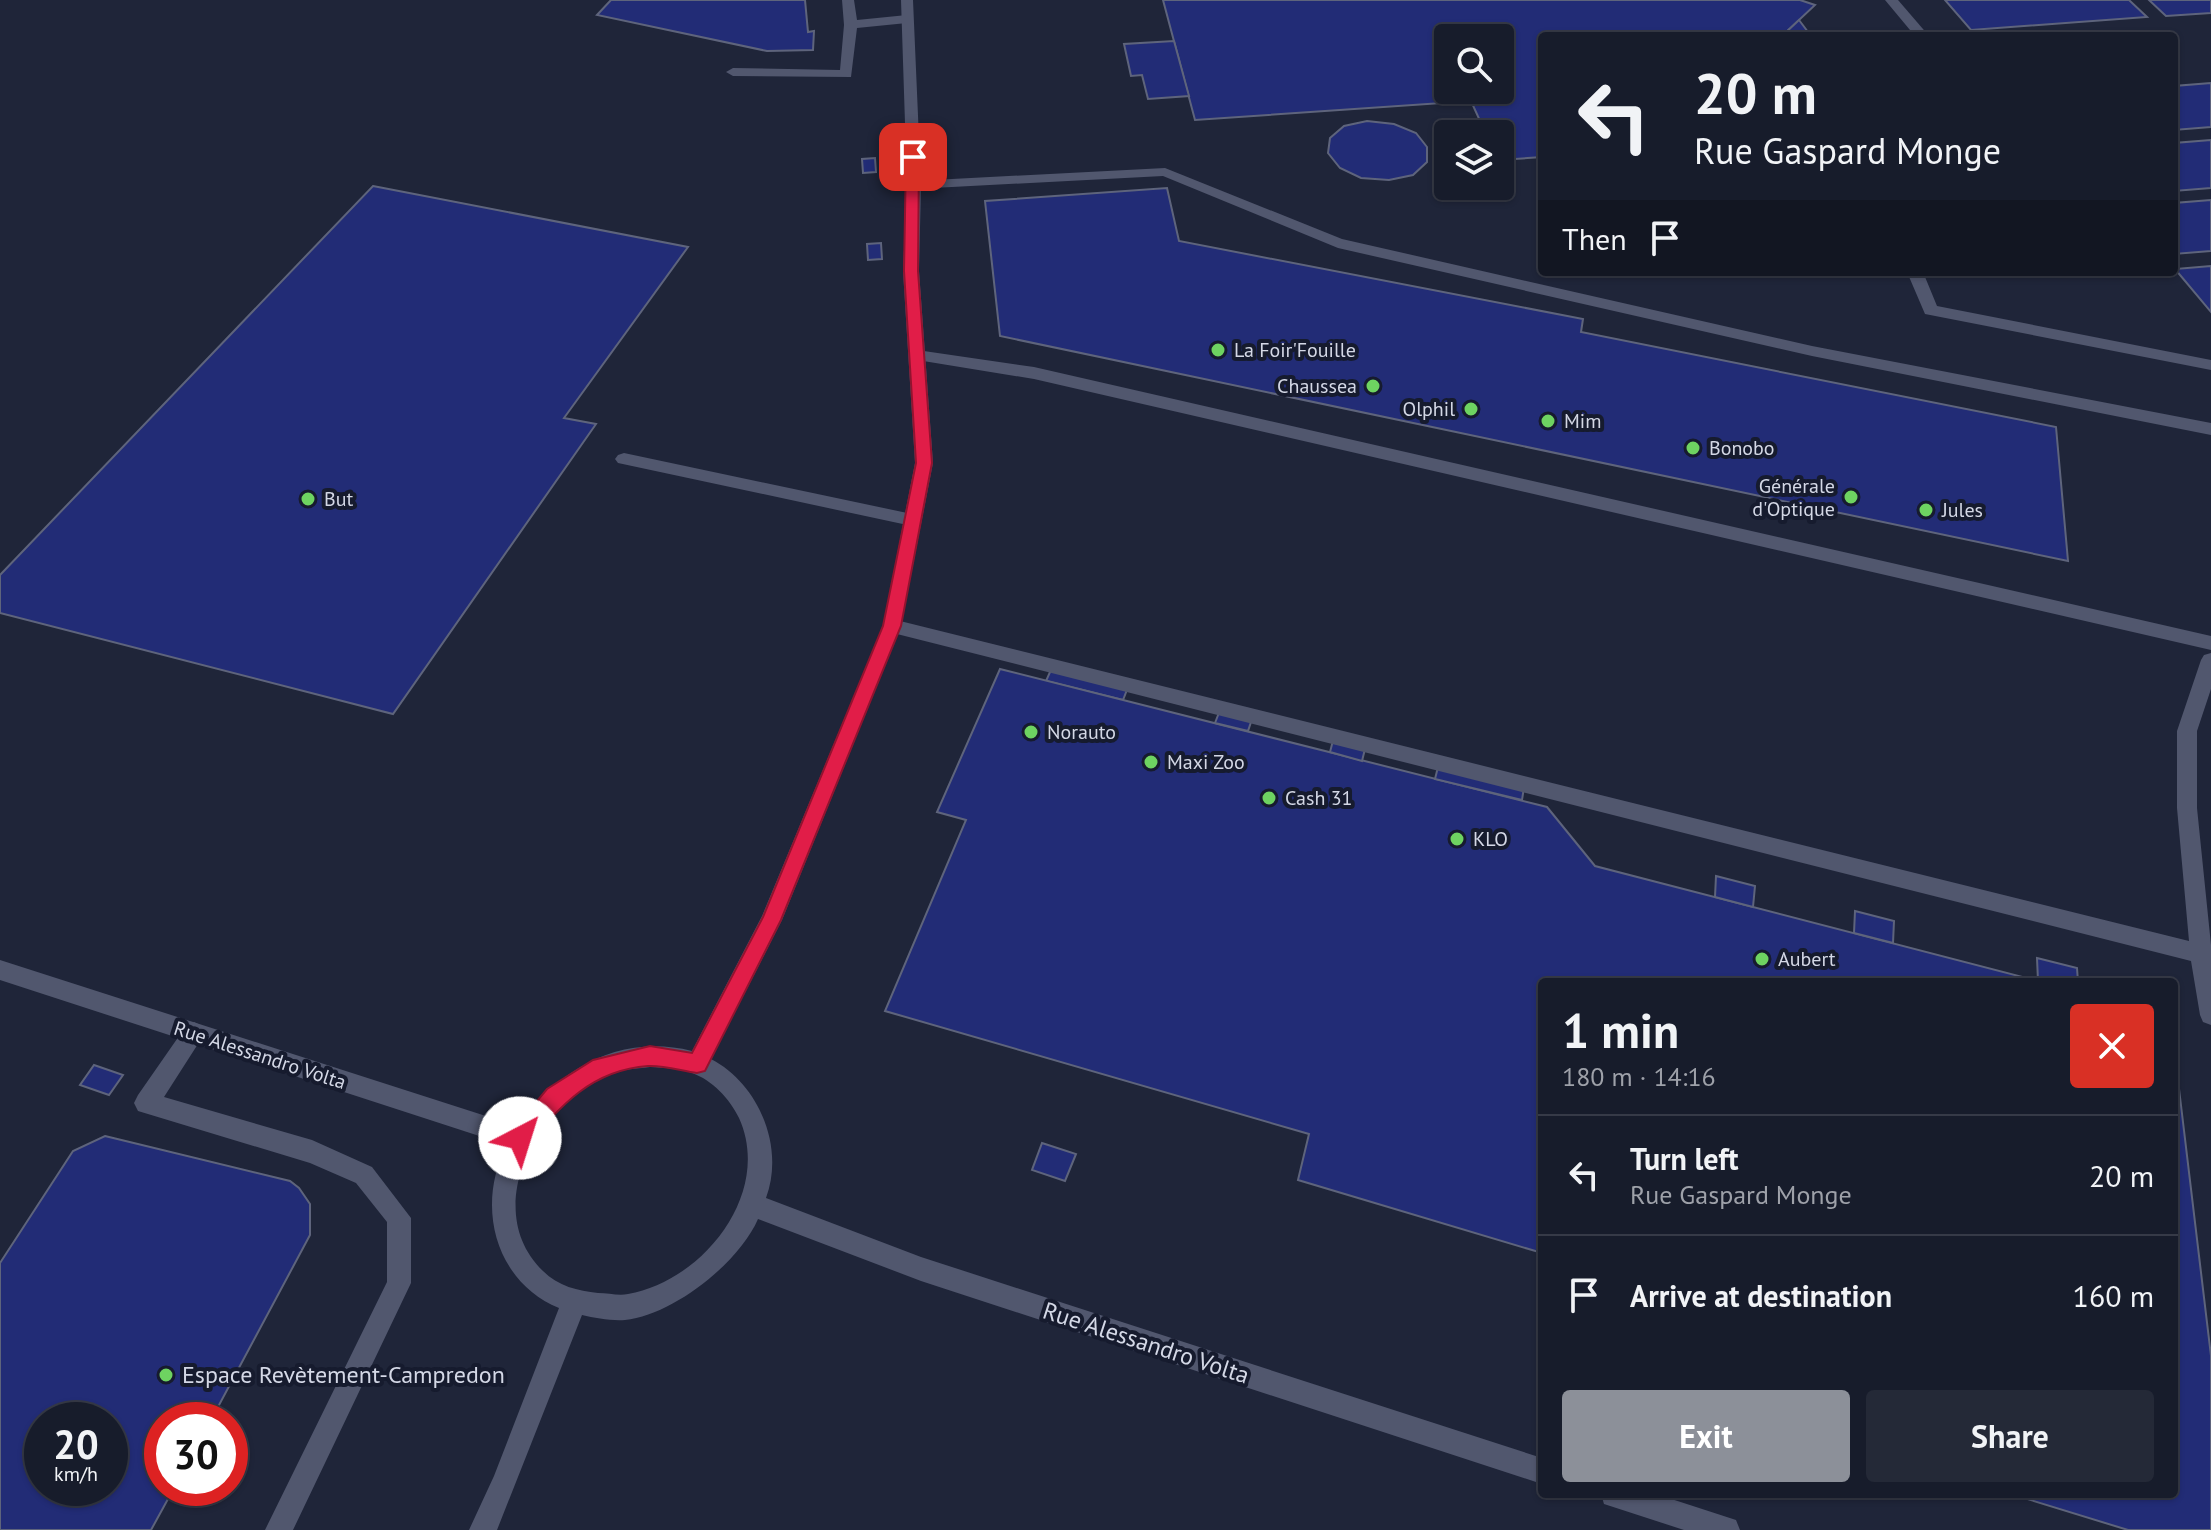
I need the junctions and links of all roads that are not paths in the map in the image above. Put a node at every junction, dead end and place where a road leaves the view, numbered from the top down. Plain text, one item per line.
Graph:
1 (848, 0) edge
2 (907, 0) edge
3 (1891, 0) edge
4 (907, 19) junction
5 (851, 25) junction
6 (1919, 32) edge
7 (733, 72) dead end
8 (914, 185) junction
9 (1917, 276) edge
10 (917, 355) junction
11 (2211, 365) edge
12 (2211, 429) edge
13 (624, 459) dead end
14 (912, 520) junction
15 (892, 626) junction
16 (2211, 643) edge
17 (2211, 660) edge
18 (2201, 954) junction
19 (0, 970) edge
20 (2211, 1015) edge
21 (194, 1033) junction
22 (697, 1064) junction
23 (520, 1138) junction
24 (753, 1205) junction
25 (574, 1303) junction
26 (1538, 1470) edge
27 (1626, 1498) edge
28 (279, 1530) edge
29 (483, 1530) edge
30 (1726, 1530) edge

1 - 5 street
2 - 4 street
3 - 6 street
4 - 5 street
4 - 8 street
5 - 7 street
8 - 10 street
8 - 12 street
9 - 11 street
10 - 14 street
10 - 16 street
13 - 14 street
14 - 15 street
15 - 18 street
15 - 22 street
17 - 18 street
18 - 20 street
19 - 21 street, Rue Alessandro Volta
21 - 23 street, Rue Alessandro Volta
21 - 28 street
22 - 23 street
22 - 24 street
23 - 25 street
24 - 25 street
24 - 26 street, Rue Alessandro Volta
25 - 29 street
27 - 30 street

